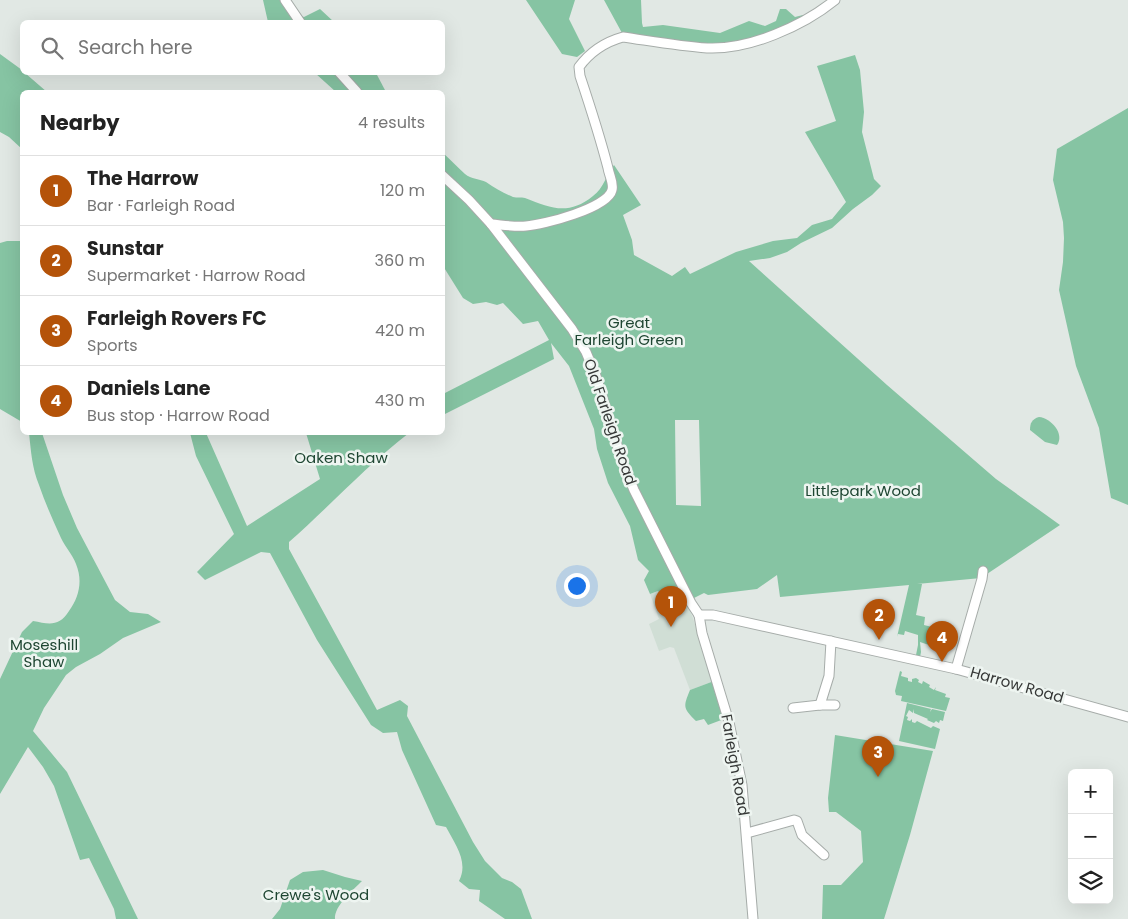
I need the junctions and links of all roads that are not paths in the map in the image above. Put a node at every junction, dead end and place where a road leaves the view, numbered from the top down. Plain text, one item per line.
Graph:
1 (285, 0) edge
2 (835, 0) edge
3 (299, 20) edge
4 (343, 75) edge
5 (355, 90) edge
6 (445, 178) edge
7 (491, 224) junction
8 (508, 226) junction
9 (504, 240) junction
10 (983, 571) dead end
11 (699, 615) junction
12 (835, 642) junction
13 (956, 668) junction
14 (820, 705) junction
15 (836, 705) dead end
16 (792, 708) dead end
17 (1128, 717) edge
18 (747, 833) junction
19 (824, 855) dead end
20 (753, 919) edge

1 - 3 street
2 - 8 street
4 - 5 street
6 - 7 street, Old Farleigh Road
7 - 8 street
7 - 9 street, Old Farleigh Road
8 - 9 street
9 - 11 street, Old Farleigh Road
10 - 13 street
11 - 12 street, Harrow Road
11 - 18 street, Farleigh Road
12 - 13 street, Harrow Road
12 - 14 street
13 - 17 street, Harrow Road
14 - 15 street
14 - 16 street
18 - 19 street
18 - 20 street, Farleigh Road

